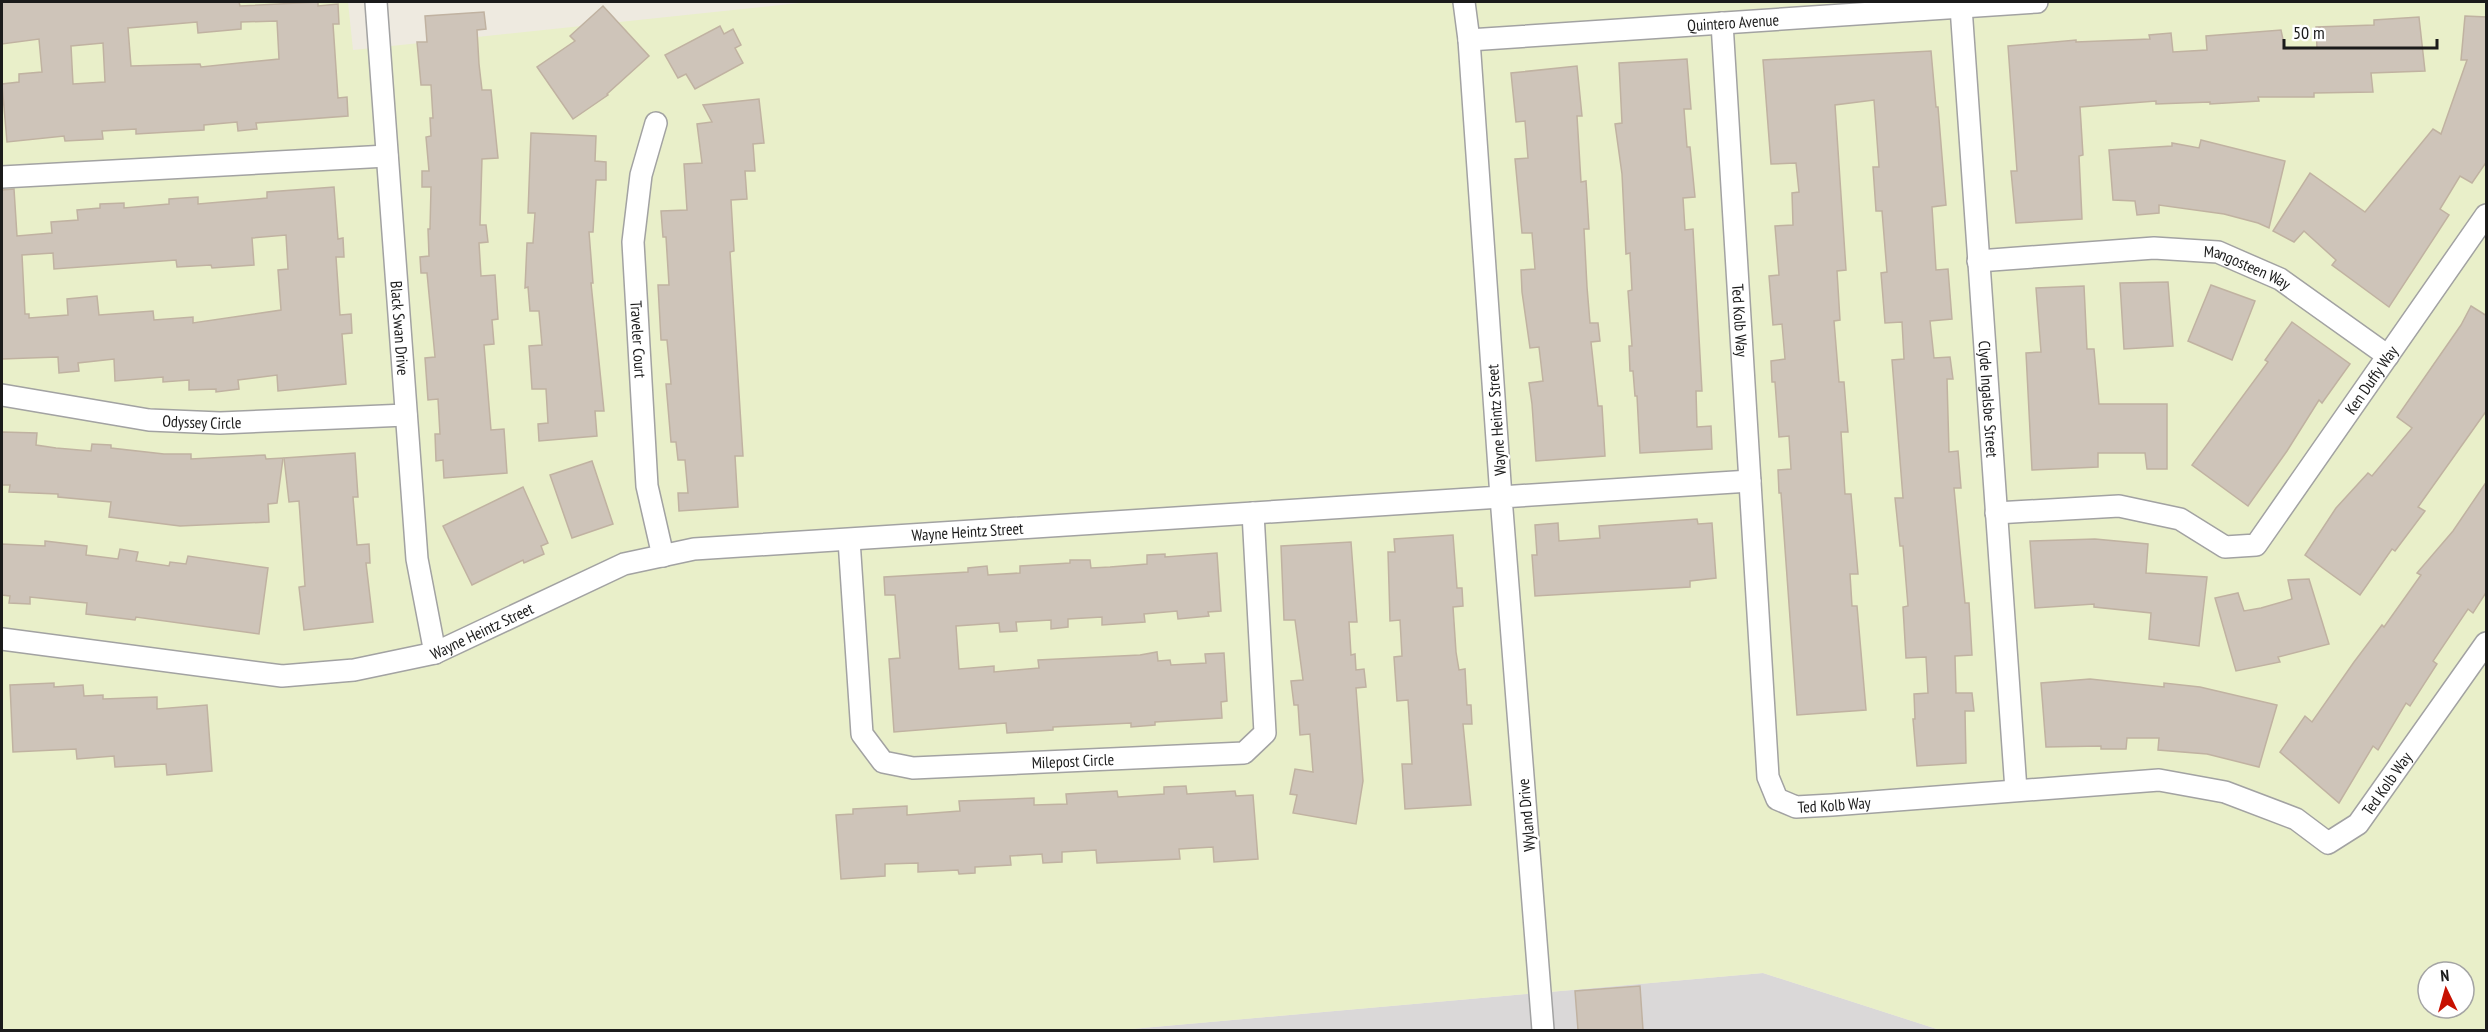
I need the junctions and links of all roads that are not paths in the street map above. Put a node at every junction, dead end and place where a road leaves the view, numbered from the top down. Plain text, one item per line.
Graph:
1 (376, 2) edge
2 (1464, 2) edge
3 (2037, 2) edge
4 (1961, 7) junction
5 (1722, 23) junction
6 (1469, 40) junction
7 (656, 123) dead end
8 (387, 156) junction
9 (2, 177) edge
10 (2487, 215) edge
11 (1978, 261) junction
12 (2388, 357) junction
13 (2, 395) edge
14 (406, 415) junction
15 (1750, 480) junction
16 (1502, 497) junction
17 (1253, 513) junction
18 (1996, 513) junction
19 (849, 540) junction
20 (663, 556) junction
21 (2, 639) edge
22 (2487, 643) edge
23 (435, 653) junction
24 (2016, 790) junction
25 (1543, 1030) edge

1 - 8 street, Black Swan Drive
2 - 6 street
3 - 4 street, Quintero Avenue
4 - 5 street, Quintero Avenue
4 - 11 street, Clyde Ingalsbe Street
5 - 6 street, Quintero Avenue
5 - 15 street, Ted Kolb Way
6 - 16 street, Wayne Heintz Street
7 - 20 street, Traveler Court
8 - 9 street
8 - 14 street, Black Swan Drive
10 - 12 street, Ken Duffy Way
11 - 12 street, Mangosteen Way
11 - 18 street, Clyde Ingalsbe Street
12 - 18 street, Ken Duffy Way
13 - 14 street, Odyssey Circle
14 - 23 street, Black Swan Drive
15 - 16 street
15 - 24 street, Ted Kolb Way
16 - 17 street, Wayne Heintz Street
16 - 25 street, Wyland Drive
17 - 19 street, Wayne Heintz Street
17 - 19 street, Milepost Circle
18 - 24 street, Clyde Ingalsbe Street
19 - 20 street, Wayne Heintz Street
20 - 23 street, Wayne Heintz Street
21 - 23 street, Wayne Heintz Street
22 - 24 street, Ted Kolb Way

